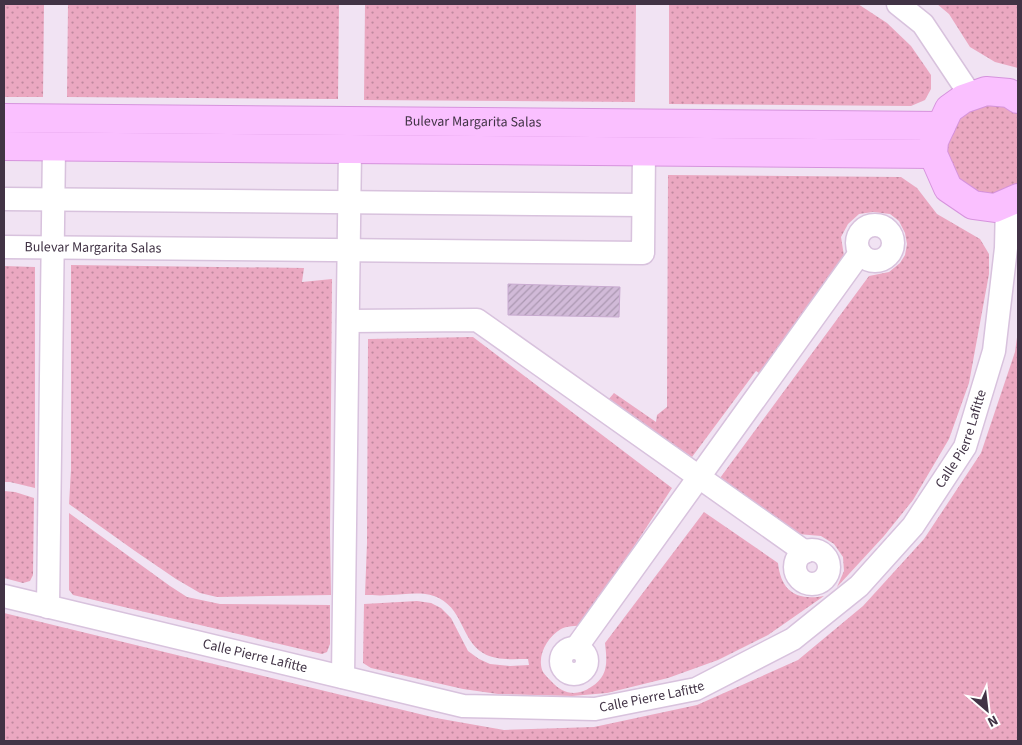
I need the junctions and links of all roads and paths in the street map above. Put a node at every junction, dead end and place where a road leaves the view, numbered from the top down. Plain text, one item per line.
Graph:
1 (898, 4) edge
2 (971, 96) junction
3 (1018, 99) edge
4 (4, 118) edge
5 (941, 126) junction
6 (4, 146) edge
7 (54, 147) junction
8 (350, 149) junction
9 (644, 152) junction
10 (933, 154) junction
11 (4, 199) edge
12 (53, 199) junction
13 (1013, 201) edge
14 (350, 202) junction
15 (643, 205) junction
16 (4, 247) edge
17 (52, 247) junction
18 (349, 250) junction
19 (864, 256) dead end
20 (348, 325) junction
21 (699, 485) junction
22 (800, 557) dead end
23 (4, 596) edge
24 (48, 607) junction
25 (579, 650) dead end
26 (343, 677) junction

1 - 2 street
2 - 3 street
2 - 5 street
4 - 5 street, Bulevar Margarita Salas
5 - 10 street
6 - 7 street, Bulevar Margarita Salas
7 - 8 street, Bulevar Margarita Salas
7 - 12 street
8 - 9 street, Bulevar Margarita Salas
8 - 14 street
9 - 10 street, Bulevar Margarita Salas
9 - 15 street, Bulevar Margarita Salas
10 - 13 street
11 - 12 street
12 - 14 street
12 - 17 street
13 - 26 street, Calle Pierre Lafitte
14 - 15 street
14 - 18 street
15 - 18 street, Bulevar Margarita Salas
16 - 17 street, Bulevar Margarita Salas
17 - 18 street, Bulevar Margarita Salas
17 - 24 street
18 - 20 street
19 - 21 street
20 - 21 street
20 - 26 street
21 - 22 street
21 - 25 street
23 - 24 street, Calle Pierre Lafitte
24 - 26 street, Calle Pierre Lafitte

